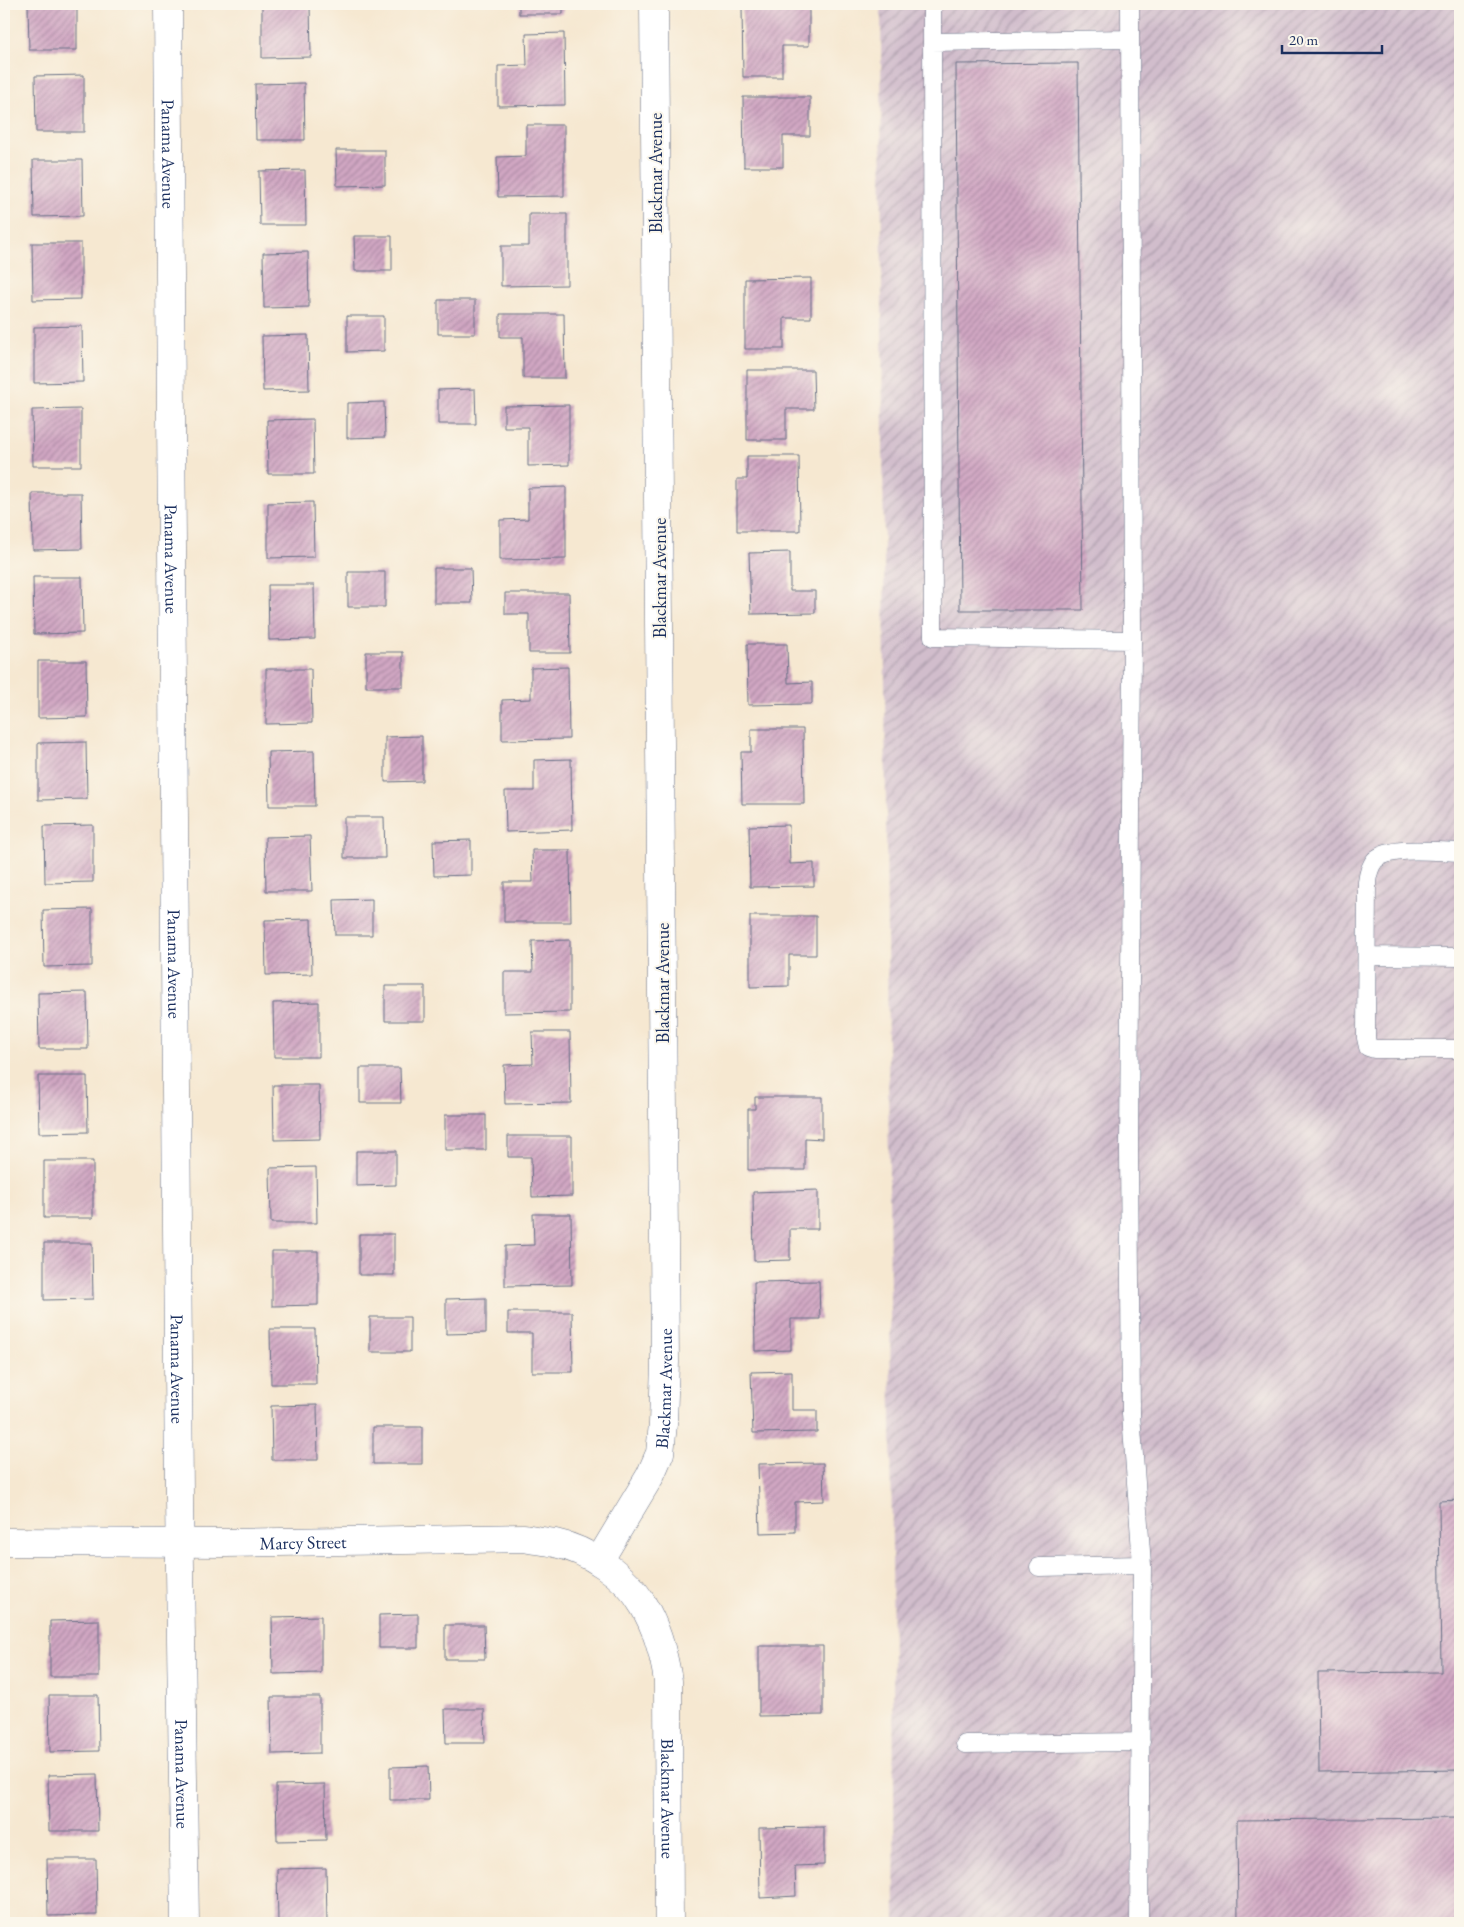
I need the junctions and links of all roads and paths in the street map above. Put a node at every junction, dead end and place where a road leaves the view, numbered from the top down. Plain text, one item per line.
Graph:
1 (168, 4) edge
2 (654, 4) edge
3 (932, 4) edge
4 (1130, 4) edge
5 (1130, 39) junction
6 (932, 42) junction
7 (1132, 640) junction
8 (1460, 852) edge
9 (1367, 956) junction
10 (1460, 957) edge
11 (1460, 1049) edge
12 (4, 1542) edge
13 (180, 1542) junction
14 (599, 1560) junction
15 (1142, 1565) junction
16 (1039, 1567) dead end
17 (1141, 1742) junction
18 (965, 1744) dead end
19 (185, 1923) edge
20 (670, 1923) edge
21 (1140, 1923) edge

1 - 13 street, Panama Avenue
2 - 14 street, Blackmar Avenue
3 - 6 lane
4 - 5 lane
5 - 6 lane
5 - 7 lane
6 - 7 lane
7 - 15 lane
8 - 9 lane
9 - 10 lane
9 - 11 lane
12 - 13 street, Marcy Street
13 - 14 street, Marcy Street
13 - 19 street, Panama Avenue
14 - 20 street, Blackmar Avenue
15 - 16 lane
15 - 17 lane
17 - 18 lane
17 - 21 lane

